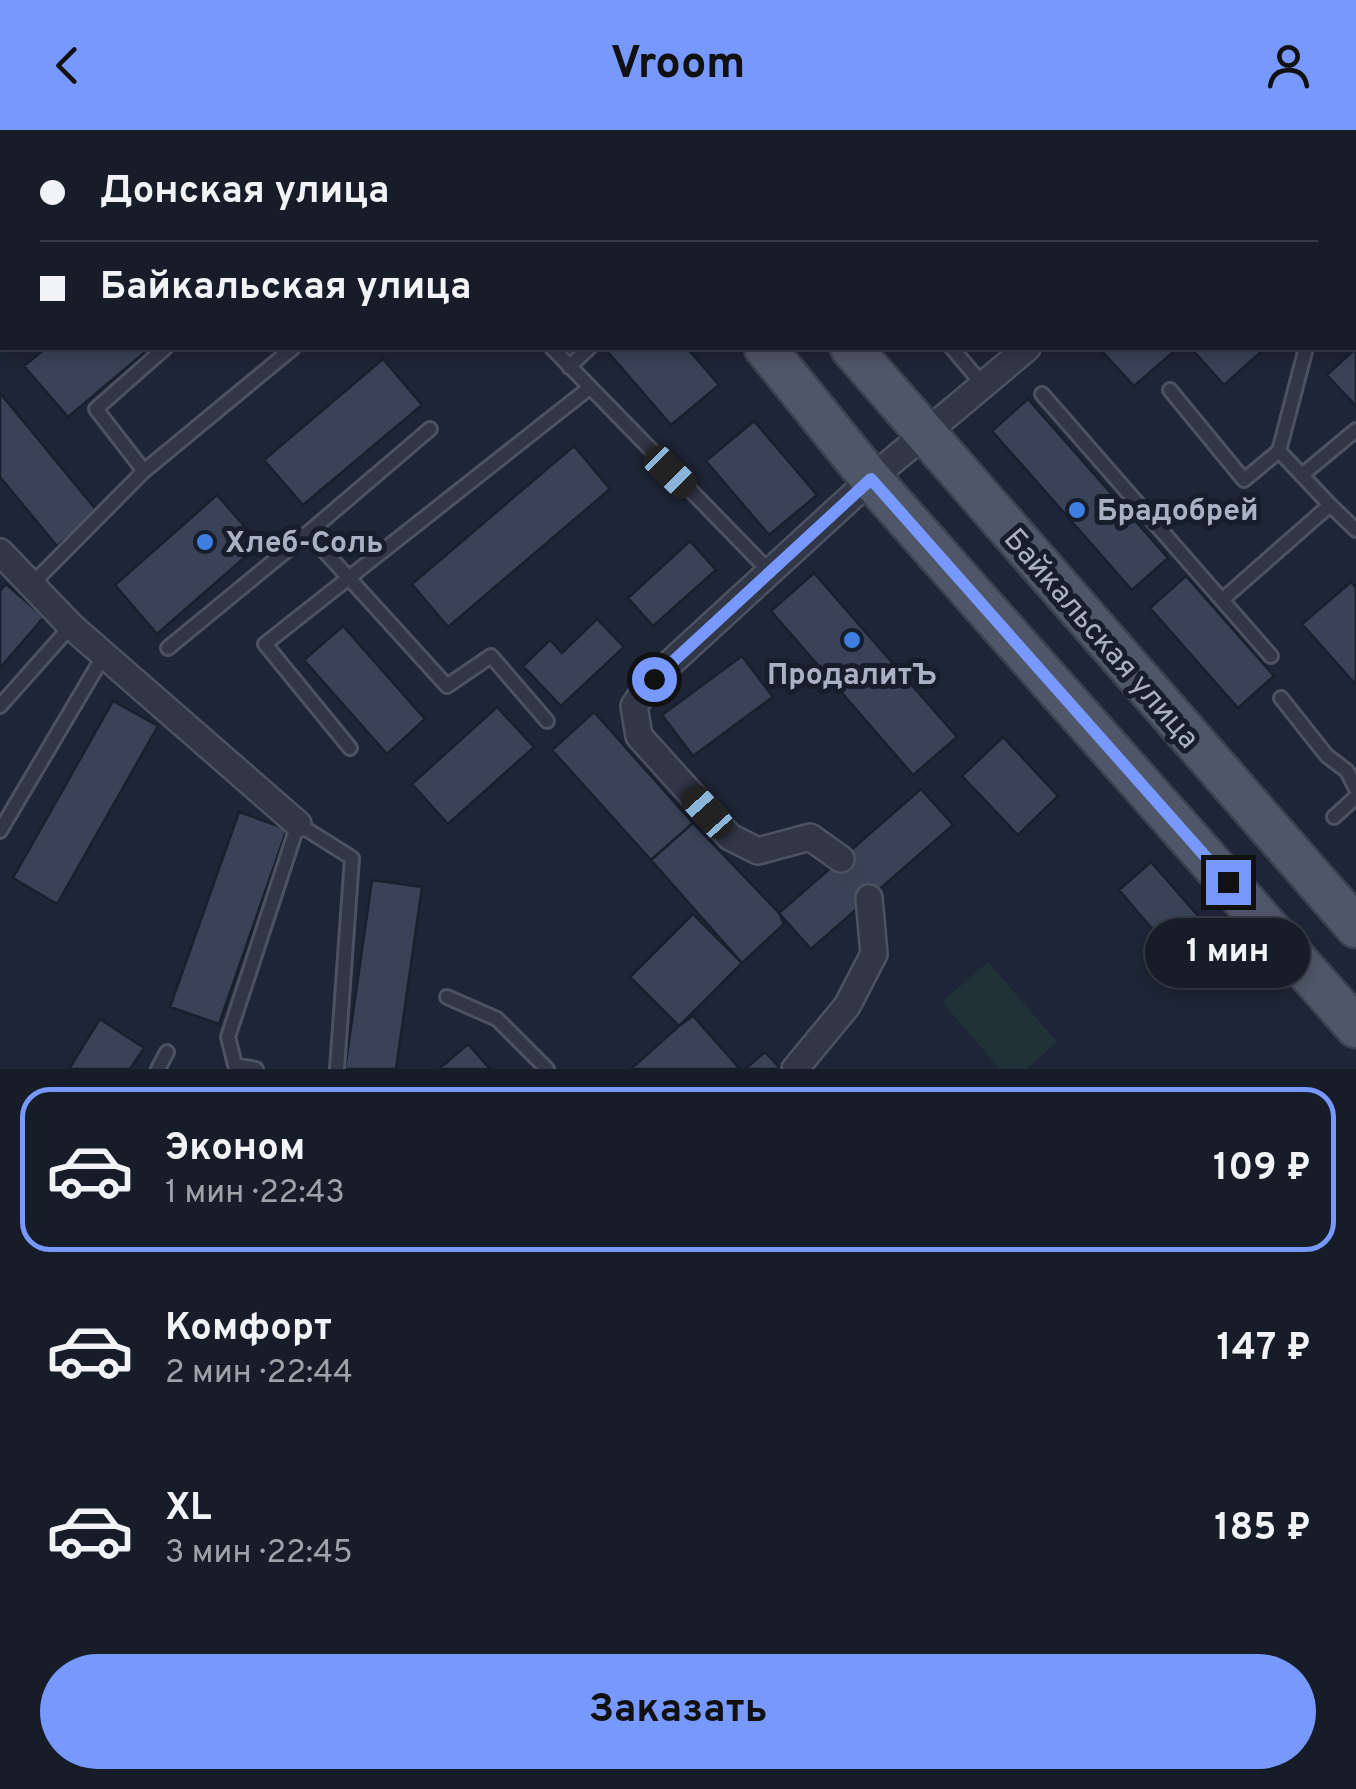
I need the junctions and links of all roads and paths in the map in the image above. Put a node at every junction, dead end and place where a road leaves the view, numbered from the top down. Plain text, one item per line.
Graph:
1 (163, 350) edge
2 (292, 350) edge
3 (554, 350) edge
4 (587, 350) edge
5 (768, 350) edge
6 (853, 350) edge
7 (954, 350) edge
8 (1025, 350) edge
9 (1305, 350) edge
10 (569, 367) junction
11 (983, 385) junction
12 (588, 389) junction
13 (1170, 390) dead end
14 (1042, 394) dead end
15 (430, 429) dead end
16 (1356, 430) edge
17 (922, 434) junction
18 (1279, 451) junction
19 (144, 472) junction
20 (1302, 475) junction
21 (871, 479) junction
22 (1330, 505) junction
23 (1356, 530) edge
24 (308, 533) junction
25 (0, 552) edge
26 (770, 572) junction
27 (348, 578) junction
28 (32, 584) junction
29 (1222, 600) junction
30 (71, 626) junction
31 (168, 648) dead end
32 (104, 655) junction
33 (1271, 656) dead end
34 (1281, 698) dead end
35 (0, 706) edge
36 (547, 721) dead end
37 (350, 748) dead end
38 (1356, 790) edge
39 (1356, 798) edge
40 (1334, 816) dead end
41 (298, 824) junction
42 (0, 831) edge
43 (841, 859) tunnel mouth
44 (869, 898) tunnel mouth
45 (1356, 927) edge
46 (447, 996) dead end
47 (1356, 1027) edge
48 (167, 1052) dead end
49 (158, 1069) edge
50 (256, 1069) edge
51 (337, 1069) edge
52 (546, 1069) edge
53 (795, 1069) edge

1 - 19 lane
2 - 19 lane
3 - 10 lane
4 - 10 lane
5 - 21 main road
6 - 17 main road, Байкальская улица
7 - 11 lane
8 - 11 street
9 - 18 lane
10 - 12 lane
11 - 17 street
12 - 26 lane
12 - 27 lane
13 - 18 lane
14 - 29 lane
15 - 24 lane
16 - 20 lane
17 - 21 street
17 - 45 main road, Байкальская улица
18 - 20 lane
19 - 28 lane
20 - 22 lane
21 - 26 street
21 - 47 main road
22 - 23 lane
22 - 29 lane
24 - 27 lane
24 - 31 lane
25 - 28 street
26 - 43 street
27 - 36 lane
27 - 37 lane
28 - 30 street
29 - 33 lane
30 - 32 street
30 - 35 lane
32 - 41 street
32 - 42 lane
34 - 38 lane
39 - 40 lane
41 - 50 lane
41 - 51 lane
44 - 53 street
46 - 52 lane
48 - 49 lane

